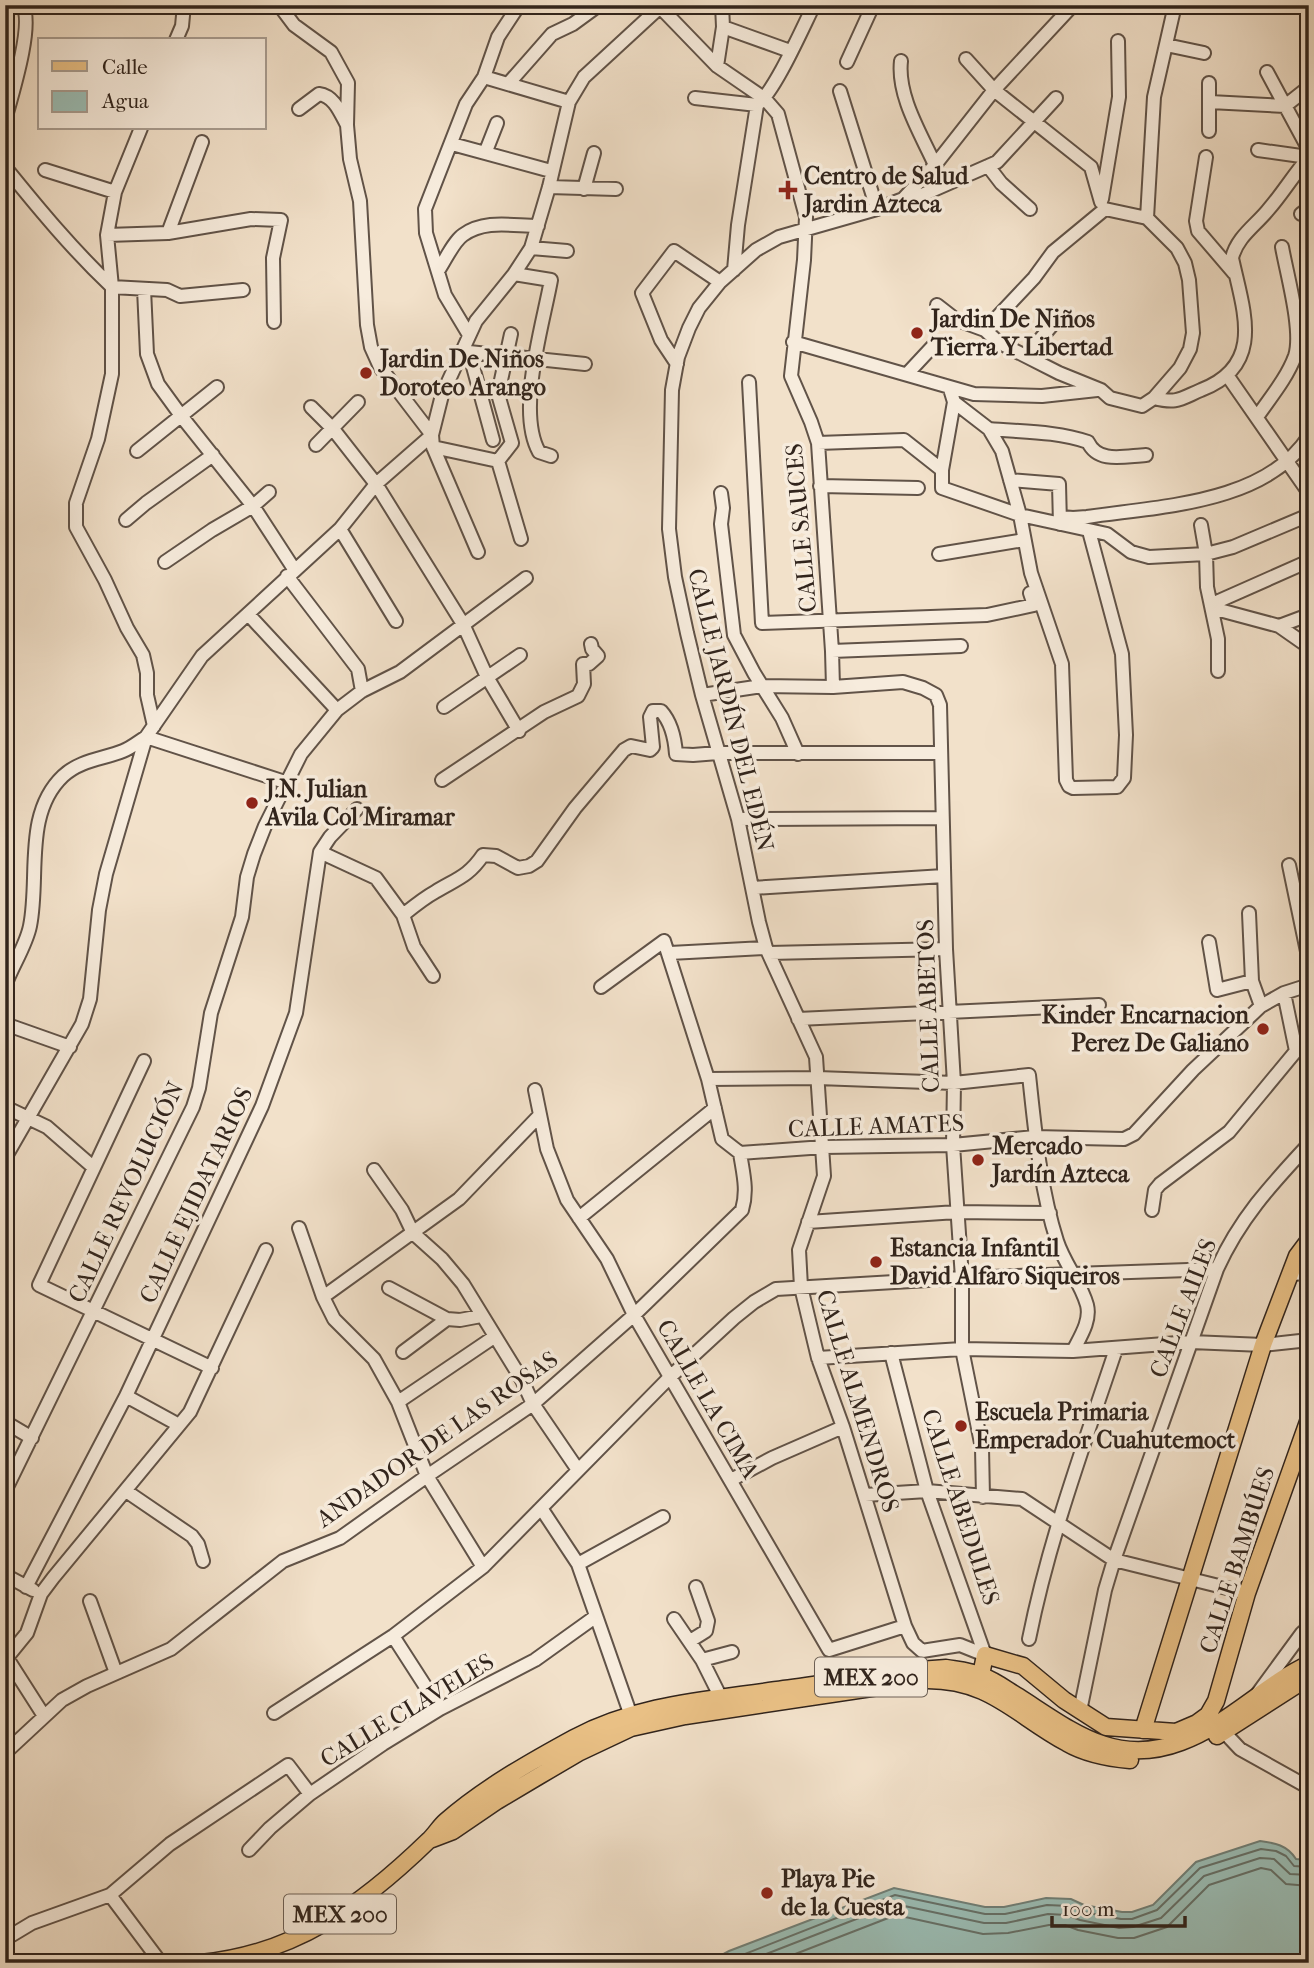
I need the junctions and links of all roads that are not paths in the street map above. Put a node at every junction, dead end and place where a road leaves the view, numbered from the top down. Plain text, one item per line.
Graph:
1 (22, 5) edge
2 (184, 5) edge
3 (279, 5) edge
4 (519, 5) edge
5 (598, 5) edge
6 (722, 5) edge
7 (873, 5) edge
8 (1073, 5) edge
9 (1175, 5) edge
10 (659, 6) edge
11 (810, 6) edge
12 (723, 27) junction
13 (177, 38) edge
14 (1118, 41) dead end
15 (1166, 45) junction
16 (790, 51) junction
17 (1204, 53) dead end
18 (966, 59) dead end
19 (901, 61) dead end
20 (847, 62) dead end
21 (717, 66) junction
22 (1267, 72) dead end
23 (484, 77) junction
24 (1209, 83) dead end
25 (508, 84) junction
26 (1309, 87) edge
27 (994, 90) junction
28 (840, 91) dead end
29 (695, 98) dead end
30 (1056, 98) dead end
31 (569, 102) junction
32 (761, 102) junction
33 (1210, 102) junction
34 (1285, 106) junction
35 (299, 109) dead end
36 (5, 120) edge
37 (1034, 120) junction
38 (498, 122) dead end
39 (347, 125) junction
40 (140, 130) edge
41 (1209, 131) dead end
42 (202, 142) dead end
43 (452, 144) junction
44 (1258, 150) dead end
45 (486, 151) junction
46 (594, 153) dead end
47 (1308, 155) edge
48 (1206, 157) dead end
49 (935, 165) junction
50 (988, 166) junction
51 (5, 167) edge
52 (45, 170) dead end
53 (551, 171) junction
54 (550, 187) junction
55 (584, 189) junction
56 (616, 189) dead end
57 (115, 192) junction
58 (903, 199) junction
59 (1103, 205) junction
60 (877, 209) junction
61 (1030, 209) dead end
62 (1147, 218) junction
63 (538, 226) junction
64 (804, 228) junction
65 (168, 233) junction
66 (107, 235) junction
67 (1282, 247) dead end
68 (531, 248) junction
69 (567, 251) dead end
70 (734, 270) junction
71 (438, 271) junction
72 (514, 274) junction
73 (1236, 276) junction
74 (720, 282) junction
75 (111, 287) junction
76 (144, 289) junction
77 (243, 290) dead end
78 (937, 305) dead end
79 (274, 322) dead end
80 (1053, 324) dead end
81 (985, 330) junction
82 (511, 334) dead end
83 (469, 335) junction
84 (793, 342) junction
85 (934, 345) dead end
86 (466, 351) junction
87 (507, 355) junction
88 (1027, 356) junction
89 (536, 360) junction
90 (584, 364) dead end
91 (677, 365) junction
92 (907, 374) junction
93 (1227, 376) junction
94 (750, 382) dead end
95 (217, 387) dead end
96 (950, 388) junction
97 (1101, 390) junction
98 (1154, 398) junction
99 (358, 401) dead end
100 (954, 402) junction
101 (311, 407) dead end
102 (182, 417) junction
103 (1257, 417) junction
104 (333, 429) junction
105 (989, 429) junction
106 (1309, 436) edge
107 (493, 440) dead end
108 (433, 441) junction
109 (818, 443) junction
110 (316, 445) dead end
111 (137, 451) dead end
112 (213, 455) junction
113 (1146, 455) dead end
114 (551, 456) dead end
115 (498, 461) junction
116 (1288, 461) junction
117 (942, 470) junction
118 (1010, 480) junction
119 (376, 484) junction
120 (820, 486) junction
121 (918, 488) dead end
122 (269, 492) dead end
123 (721, 493) dead end
124 (1309, 493) edge
125 (253, 506) junction
126 (1020, 515) junction
127 (1309, 515) edge
128 (126, 520) dead end
129 (1061, 520) junction
130 (1201, 525) dead end
131 (340, 529) junction
132 (1089, 531) junction
133 (521, 539) dead end
134 (1024, 540) junction
135 (478, 552) dead end
136 (939, 554) dead end
137 (1206, 554) junction
138 (1309, 561) edge
139 (165, 562) dead end
140 (290, 572) junction
141 (1031, 573) junction
142 (526, 578) dead end
143 (1212, 606) junction
144 (248, 614) junction
145 (1303, 617) dead end
146 (396, 621) dead end
147 (830, 621) junction
148 (463, 624) junction
149 (1279, 626) junction
150 (591, 644) dead end
151 (961, 646) dead end
152 (1309, 647) edge
153 (832, 651) junction
154 (520, 655) dead end
155 (1218, 671) dead end
156 (487, 677) junction
157 (762, 686) junction
158 (833, 687) junction
159 (362, 691) junction
160 (702, 695) junction
161 (444, 707) dead end
162 (337, 710) junction
163 (154, 726) junction
164 (519, 730) junction
165 (146, 737) junction
166 (718, 753) junction
167 (940, 753) junction
168 (798, 754) junction
169 (442, 780) dead end
170 (285, 782) junction
171 (357, 809) dead end
172 (942, 818) junction
173 (738, 820) junction
174 (320, 852) junction
175 (1289, 865) dead end
176 (944, 876) junction
177 (752, 888) junction
178 (1250, 914) dead end
179 (402, 915) junction
180 (1209, 942) dead end
181 (768, 950) junction
182 (947, 950) junction
183 (670, 953) junction
184 (1309, 961) edge
185 (433, 976) dead end
186 (1252, 981) junction
187 (1309, 985) edge
188 (5, 986) edge
189 (601, 986) dead end
190 (1284, 993) junction
191 (1099, 1005) dead end
192 (1261, 1006) junction
193 (950, 1013) junction
194 (798, 1019) junction
195 (5, 1024) edge
196 (70, 1047) junction
197 (144, 1061) dead end
198 (818, 1078) junction
199 (708, 1079) junction
200 (954, 1083) junction
201 (535, 1090) dead end
202 (5, 1107) edge
203 (715, 1108) junction
204 (539, 1116) junction
205 (29, 1117) junction
206 (1035, 1138) junction
207 (1309, 1144) edge
208 (953, 1145) junction
209 (824, 1147) junction
210 (740, 1153) junction
211 (5, 1158) edge
212 (93, 1167) junction
213 (374, 1170) dead end
214 (1152, 1210) dead end
215 (957, 1212) junction
216 (1049, 1213) junction
217 (579, 1218) junction
218 (808, 1222) junction
219 (299, 1227) dead end
220 (413, 1233) junction
221 (1309, 1240) edge
222 (265, 1250) dead end
223 (1217, 1269) junction
224 (1309, 1273) edge
225 (1290, 1274) junction
226 (1073, 1275) junction
227 (961, 1278) junction
228 (801, 1287) junction
229 (388, 1289) dead end
230 (323, 1297) junction
231 (93, 1313) junction
232 (634, 1315) junction
233 (481, 1316) junction
234 (447, 1320) junction
235 (494, 1337) junction
236 (153, 1340) junction
237 (1309, 1340) edge
238 (1191, 1342) junction
239 (1264, 1345) junction
240 (962, 1349) junction
241 (1116, 1349) junction
242 (1073, 1351) junction
243 (403, 1352) dead end
244 (891, 1353) junction
245 (818, 1358) junction
246 (212, 1368) junction
247 (670, 1377) junction
248 (126, 1396) junction
249 (398, 1402) junction
250 (533, 1404) junction
251 (1309, 1419) edge
252 (5, 1422) edge
253 (179, 1426) junction
254 (843, 1427) junction
255 (32, 1438) junction
256 (578, 1470) junction
257 (426, 1475) junction
258 (731, 1480) junction
259 (5, 1491) edge
260 (126, 1491) junction
261 (927, 1491) junction
262 (865, 1495) junction
263 (983, 1497) junction
264 (541, 1508) junction
265 (663, 1517) dead end
266 (1058, 1521) junction
267 (1114, 1560) junction
268 (203, 1561) dead end
269 (578, 1564) junction
270 (483, 1567) junction
271 (5, 1575) edge
272 (1190, 1578) junction
273 (26, 1587) junction
274 (696, 1587) dead end
275 (1247, 1593) junction
276 (41, 1594) junction
277 (90, 1601) dead end
278 (595, 1617) junction
279 (674, 1619) dead end
280 (905, 1626) junction
281 (1309, 1627) edge
282 (393, 1636) junction
283 (1029, 1639) dead end
284 (690, 1641) junction
285 (732, 1651) dead end
286 (985, 1655) junction
287 (6, 1659) edge
288 (702, 1660) junction
289 (1309, 1664) edge
290 (116, 1674) junction
291 (981, 1675) junction
292 (1309, 1677) edge
293 (721, 1698) junction
294 (1254, 1699) junction
295 (440, 1709) junction
296 (1080, 1711) junction
297 (274, 1713) dead end
298 (630, 1713) junction
299 (44, 1716) junction
300 (1143, 1730) junction
301 (1224, 1732) junction
302 (5, 1753) edge
303 (1306, 1786) dead end
304 (310, 1794) junction
305 (430, 1840) junction
306 (249, 1850) dead end
307 (110, 1895) junction
308 (5, 1936) edge
309 (239, 1961) edge
310 (161, 1963) edge
311 (201, 1963) edge

1 - 36 street
2 - 13 street
3 - 39 street
4 - 23 street
5 - 25 street
6 - 12 street
7 - 20 street
8 - 27 street, CALLE JARDÍN DEL EDÉN
9 - 15 street
10 - 21 street, CALLE SAUCES
10 - 31 street
11 - 16 street
12 - 16 street
12 - 21 street
14 - 59 street
15 - 17 street
15 - 62 street
16 - 32 street
18 - 27 street
19 - 49 street
21 - 32 street, CALLE SAUCES
22 - 34 street
23 - 25 street
23 - 43 street
24 - 33 street
25 - 31 street
26 - 34 street
27 - 37 street
27 - 49 street, CALLE JARDÍN DEL EDÉN
28 - 60 street
29 - 32 street
30 - 37 street
31 - 53 street
32 - 64 street, CALLE SAUCES
32 - 70 street
33 - 34 street
33 - 41 street
34 - 47 street
35 - 39 street
37 - 50 street
37 - 59 street
38 - 45 street
39 - 108 street
40 - 57 street
42 - 65 street
43 - 45 street
43 - 71 street
44 - 47 street
45 - 53 street
46 - 55 street
47 - 73 street
48 - 73 street
49 - 58 street, CALLE JARDÍN DEL EDÉN
50 - 58 street
50 - 61 street
51 - 75 street
52 - 57 street
53 - 54 street
54 - 55 street
54 - 63 street
55 - 56 street
57 - 66 street
58 - 60 street, CALLE JARDÍN DEL EDÉN
59 - 62 street
59 - 81 street
60 - 64 street, CALLE JARDÍN DEL EDÉN
62 - 98 street
63 - 68 street
63 - 71 street
64 - 70 street, CALLE JARDÍN DEL EDÉN
64 - 84 street, CALLE SAUCES
65 - 66 street
65 - 79 street
66 - 75 street
67 - 103 street
68 - 69 street
68 - 72 street
70 - 74 street, CALLE JARDÍN DEL EDÉN
71 - 83 street
72 - 83 street
72 - 89 street
73 - 93 street
74 - 91 street, CALLE JARDÍN DEL EDÉN
74 - 91 street
75 - 76 street
75 - 163 street
76 - 77 street
76 - 102 street
78 - 81 street
80 - 88 street
81 - 88 street
82 - 87 street
83 - 86 street
84 - 92 street
84 - 109 street, CALLE SAUCES
85 - 92 street
86 - 87 street
86 - 107 street
86 - 108 street
87 - 89 street
87 - 115 street
88 - 97 street
89 - 90 street
89 - 114 street
91 - 160 street, CALLE JARDÍN DEL EDÉN
92 - 96 street
93 - 98 street
93 - 103 street
94 - 147 street
95 - 102 street
96 - 97 street
96 - 100 street
97 - 98 street
99 - 104 street
100 - 105 street
100 - 117 street
101 - 104 street
102 - 111 street
102 - 112 street
103 - 116 street
104 - 110 street
104 - 119 street
105 - 113 street
105 - 118 street
106 - 116 street
108 - 115 street
108 - 119 street
108 - 135 street
109 - 117 street
109 - 120 street, CALLE SAUCES
112 - 125 street
112 - 128 street
115 - 133 street
116 - 124 street
116 - 129 street
117 - 126 street
118 - 126 street
118 - 129 street
119 - 131 street
119 - 148 street
120 - 121 street
120 - 147 street, CALLE SAUCES
122 - 125 street
123 - 157 street
125 - 139 street
125 - 140 street
126 - 129 street
126 - 134 street
127 - 137 street
129 - 132 street
130 - 137 street
131 - 140 street
131 - 146 street
132 - 137 street
132 - 141 street
134 - 136 street
134 - 141 street
137 - 143 street
138 - 143 street
140 - 144 street
140 - 159 street
141 - 147 street
142 - 148 street, CALLE REVOLUCIÓN
143 - 149 street
143 - 155 street
144 - 162 street
144 - 163 street
145 - 149 street
147 - 153 street, CALLE SAUCES
148 - 156 street
148 - 159 street, CALLE REVOLUCIÓN
149 - 152 street
150 - 164 street
151 - 153 street
153 - 158 street, CALLE SAUCES
154 - 156 street
156 - 161 street
156 - 164 street
157 - 158 street
157 - 160 street
157 - 168 street
158 - 167 street, CALLE ABETOS
159 - 162 street, CALLE REVOLUCIÓN
160 - 166 street, CALLE JARDÍN DEL EDÉN
162 - 170 street, CALLE REVOLUCIÓN
163 - 165 street
164 - 169 street
165 - 170 street
165 - 188 street
165 - 196 street
166 - 168 street
166 - 173 street, CALLE JARDÍN DEL EDÉN
166 - 179 street
167 - 168 street
167 - 172 street, CALLE ABETOS
170 - 231 street, CALLE REVOLUCIÓN
171 - 174 street, CALLE EJIDATARIOS
172 - 173 street
172 - 176 street, CALLE ABETOS
173 - 177 street, CALLE JARDÍN DEL EDÉN
174 - 179 street
174 - 236 street, CALLE EJIDATARIOS
175 - 184 street
176 - 177 street
176 - 182 street, CALLE ABETOS
177 - 181 street, CALLE JARDÍN DEL EDÉN
178 - 186 street
179 - 185 street
180 - 186 street
181 - 182 street
181 - 183 street
181 - 194 street, CALLE ALMENDROS
182 - 193 street, CALLE ABETOS
183 - 189 street
183 - 199 street
186 - 192 street
187 - 190 street, CALLE AMATES
190 - 192 street, CALLE AMATES
190 - 214 street
191 - 193 street
192 - 206 street, CALLE AMATES
193 - 194 street
193 - 200 street, CALLE ABETOS
194 - 198 street, CALLE ALMENDROS
195 - 196 street
196 - 205 street
197 - 212 street
198 - 199 street
198 - 200 street
198 - 209 street, CALLE ALMENDROS
199 - 203 street
200 - 206 street
200 - 208 street, CALLE ABETOS
201 - 204 street, CALLE LA CIMA
202 - 205 street
203 - 210 street
203 - 217 street
204 - 217 street, CALLE LA CIMA
204 - 220 street
205 - 211 street
205 - 212 street
206 - 208 street, CALLE AMATES
206 - 216 street
207 - 223 street, CALLE AILES
208 - 209 street, CALLE AMATES
208 - 215 street, CALLE ABETOS
209 - 210 street, CALLE AMATES
209 - 218 street, CALLE ALMENDROS
210 - 232 street, ANDADOR DE LAS ROSAS
212 - 231 street
213 - 220 street
215 - 216 street
215 - 218 street
215 - 227 street, CALLE ABETOS
216 - 226 street
217 - 232 street, CALLE LA CIMA
218 - 228 street, CALLE ALMENDROS
219 - 230 street
220 - 230 street
220 - 233 street
221 - 225 main road
222 - 246 street
223 - 226 street
223 - 238 street, CALLE AILES
224 - 225 street
225 - 239 main road
226 - 227 street
226 - 242 street
227 - 228 street
227 - 240 street, CALLE ABETOS
228 - 245 street, CALLE ALMENDROS
228 - 247 street
229 - 234 street
230 - 249 street
231 - 236 street
231 - 255 street, CALLE REVOLUCIÓN
232 - 247 street, CALLE LA CIMA
232 - 250 street, ANDADOR DE LAS ROSAS
233 - 234 street
233 - 235 street
234 - 243 street
235 - 249 street
235 - 250 street
236 - 246 street
236 - 248 street, CALLE EJIDATARIOS
237 - 239 street
238 - 239 street
238 - 241 street
238 - 267 street, CALLE AILES
239 - 272 main road
240 - 242 street
240 - 244 street
240 - 263 street, CALLE ABETOS
241 - 242 street
241 - 266 street
244 - 245 street
244 - 261 street, CALLE ABEDULES
245 - 254 street, CALLE ALMENDROS
246 - 253 street
247 - 256 street
247 - 258 street, CALLE LA CIMA
248 - 253 street
248 - 273 street, CALLE EJIDATARIOS
249 - 257 street
250 - 256 street
250 - 257 street, ANDADOR DE LAS ROSAS
251 - 275 main road, CALLE BAMBÚES
252 - 255 street
253 - 260 street
254 - 258 street
254 - 262 street, CALLE ALMENDROS
255 - 259 street, CALLE REVOLUCIÓN
256 - 264 street
257 - 270 street
257 - 290 street, ANDADOR DE LAS ROSAS
258 - 280 street, CALLE LA CIMA
260 - 268 street
260 - 276 street
261 - 262 street
261 - 263 street
261 - 286 street, CALLE ABEDULES
262 - 280 street, CALLE ALMENDROS
263 - 266 street
264 - 269 street
264 - 270 street
265 - 269 street
266 - 267 street
266 - 283 street
267 - 272 street
267 - 296 street, CALLE AILES
269 - 278 street
270 - 282 street
271 - 273 street
272 - 275 street
272 - 300 main road
273 - 276 street
274 - 284 street
275 - 300 main road, CALLE BAMBÚES
276 - 287 street
277 - 290 street
278 - 295 street, CALLE CLAVELES
278 - 298 street
279 - 284 street
280 - 286 street, CALLE ALMENDROS
281 - 294 street
282 - 295 street
282 - 297 street
284 - 288 street
285 - 288 street
286 - 291 main road
286 - 296 main road
287 - 299 street
288 - 293 street
289 - 294 main road, MEX 200
290 - 299 street, ANDADOR DE LAS ROSAS
291 - 293 main road, MEX 200
291 - 294 main road, MEX 200
292 - 301 main road, MEX 200
293 - 298 main road, MEX 200
295 - 304 street, CALLE CLAVELES
296 - 300 main road
298 - 305 main road, MEX 200
299 - 302 street, ANDADOR DE LAS ROSAS
301 - 303 street
301 - 305 main road, MEX 200
304 - 306 street, CALLE CLAVELES
304 - 307 street
305 - 309 main road, MEX 200
307 - 308 street
307 - 310 street
309 - 311 main road, MEX 200

